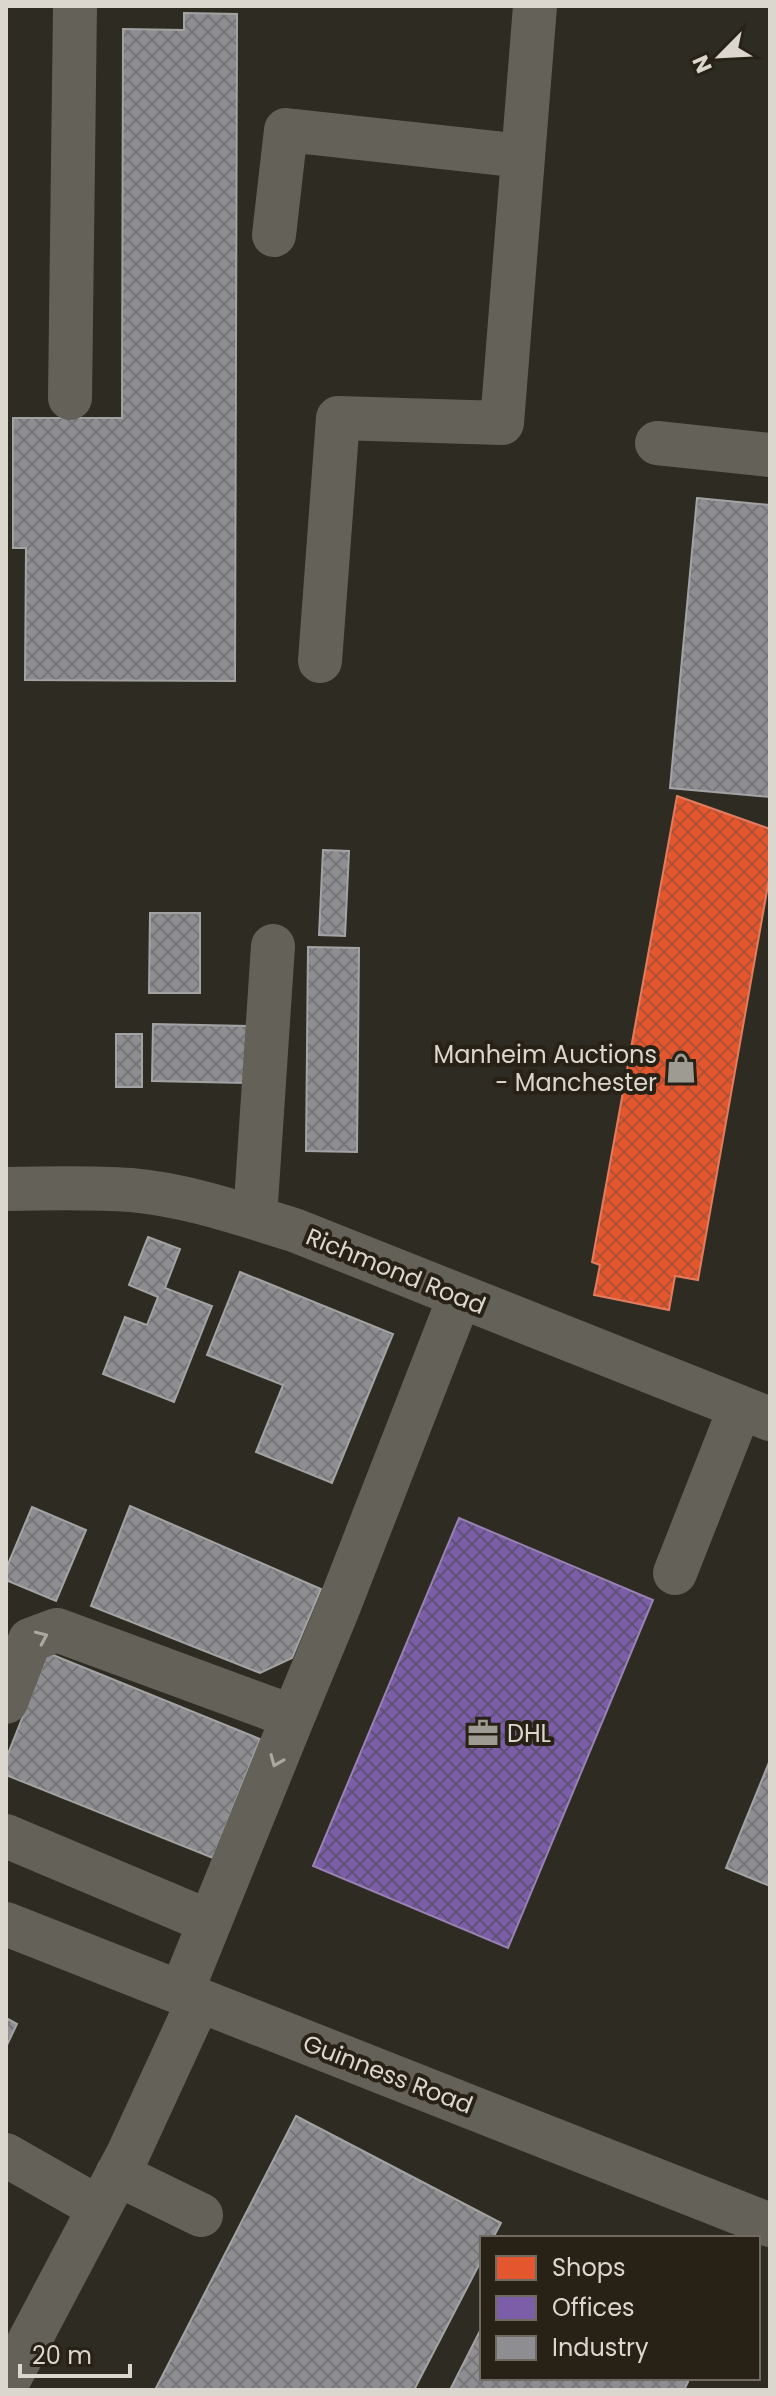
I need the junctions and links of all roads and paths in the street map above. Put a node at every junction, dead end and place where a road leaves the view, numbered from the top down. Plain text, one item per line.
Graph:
1 (75, 6) edge
2 (535, 6) edge
3 (523, 156) junction
4 (274, 235) dead end
5 (70, 398) dead end
6 (657, 443) dead end
7 (770, 455) edge
8 (320, 661) dead end
9 (273, 946) dead end
10 (6, 1189) edge
11 (255, 1218) junction
12 (460, 1296) junction
13 (755, 1414) edge
14 (675, 1573) dead end
15 (6, 1702) edge
16 (293, 1717) junction
17 (6, 1836) edge
18 (210, 1922) junction
19 (6, 1924) edge
20 (190, 1996) junction
21 (6, 2155) edge
22 (108, 2191) junction
23 (201, 2215) dead end
24 (770, 2225) edge
25 (6, 2385) edge

1 - 5 street
2 - 3 street
3 - 4 street
3 - 8 street
6 - 7 street
9 - 11 street
10 - 11 street, Richmond Road
11 - 12 street, Richmond Road
12 - 13 street, Richmond Road
12 - 16 street
13 - 14 street
15 -> 16 street
16 -> 18 street
17 - 18 street
18 - 20 street
19 - 20 street, Guinness Road
20 - 22 street
20 - 24 street, Guinness Road
21 - 22 street
22 - 23 street
22 - 25 street

